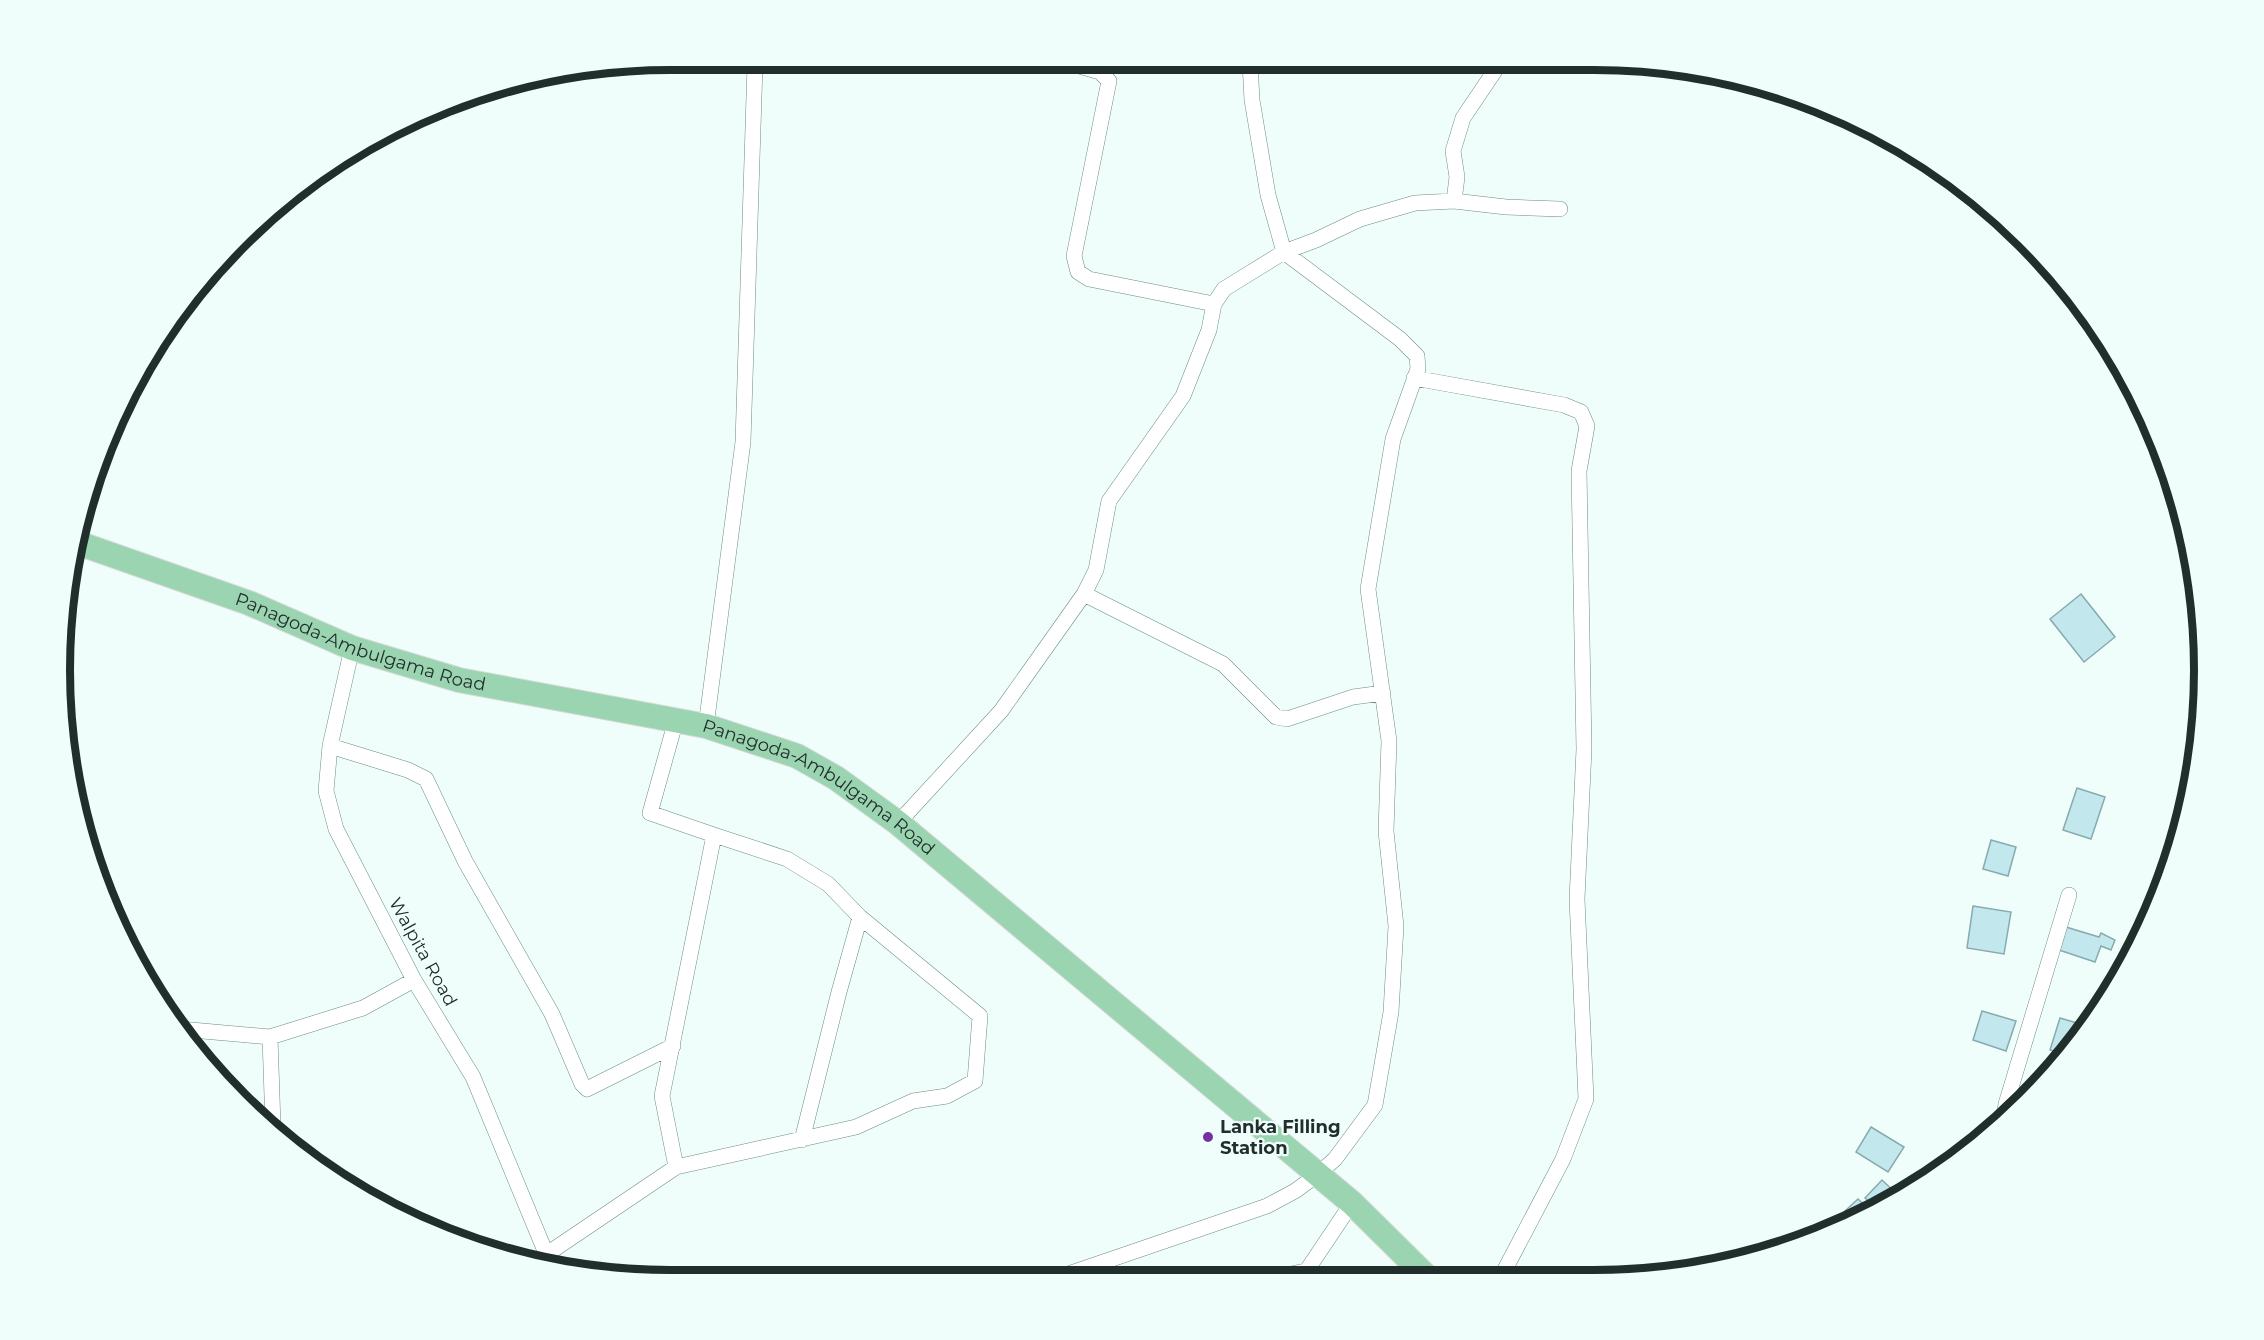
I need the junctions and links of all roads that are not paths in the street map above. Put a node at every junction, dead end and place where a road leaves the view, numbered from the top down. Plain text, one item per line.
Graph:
1 (755, 70) edge
2 (1093, 70) edge
3 (1250, 70) edge
4 (1495, 70) edge
5 (1454, 201) junction
6 (1560, 209) dead end
7 (1284, 252) junction
8 (1214, 304) junction
9 (1414, 378) junction
10 (84, 545) edge
11 (1083, 594) junction
12 (352, 648) junction
13 (1383, 693) junction
14 (676, 720) junction
15 (706, 726) junction
16 (330, 746) junction
17 (898, 823) junction
18 (714, 836) junction
19 (2069, 895) dead end
20 (860, 917) junction
21 (414, 980) junction
22 (191, 1030) edge
23 (270, 1038) junction
24 (673, 1047) junction
25 (2006, 1105) edge
26 (273, 1119) edge
27 (802, 1140) junction
28 (676, 1167) junction
29 (1317, 1175) junction
30 (1352, 1203) junction
31 (549, 1257) edge
32 (550, 1257) edge
33 (1080, 1270) edge
34 (1306, 1270) edge
35 (1420, 1270) edge
36 (1505, 1270) edge

1 - 15 street
2 - 8 street
3 - 7 street
4 - 5 street
5 - 6 street
5 - 7 street
7 - 8 street
7 - 9 street
8 - 11 street
9 - 13 street
9 - 36 street
10 - 12 main road, Panagoda-Ambulgama Road
11 - 13 street
11 - 17 street
12 - 14 main road, Panagoda-Ambulgama Road
12 - 16 street, Walpita Road
13 - 29 street
14 - 15 main road, Panagoda-Ambulgama Road
14 - 18 street
15 - 17 main road, Panagoda-Ambulgama Road
16 - 21 street, Walpita Road
16 - 24 street
17 - 29 main road, Panagoda-Ambulgama Road
18 - 20 street
18 - 24 street
19 - 25 street
20 - 27 street
20 - 27 street
21 - 23 street
21 - 31 street, Walpita Road
22 - 23 street
23 - 26 street
24 - 28 street
27 - 28 street
28 - 32 street
29 - 30 main road, Panagoda-Ambulgama Road
29 - 33 street
30 - 34 street
30 - 35 main road, Panagoda-Ambulgama Road

